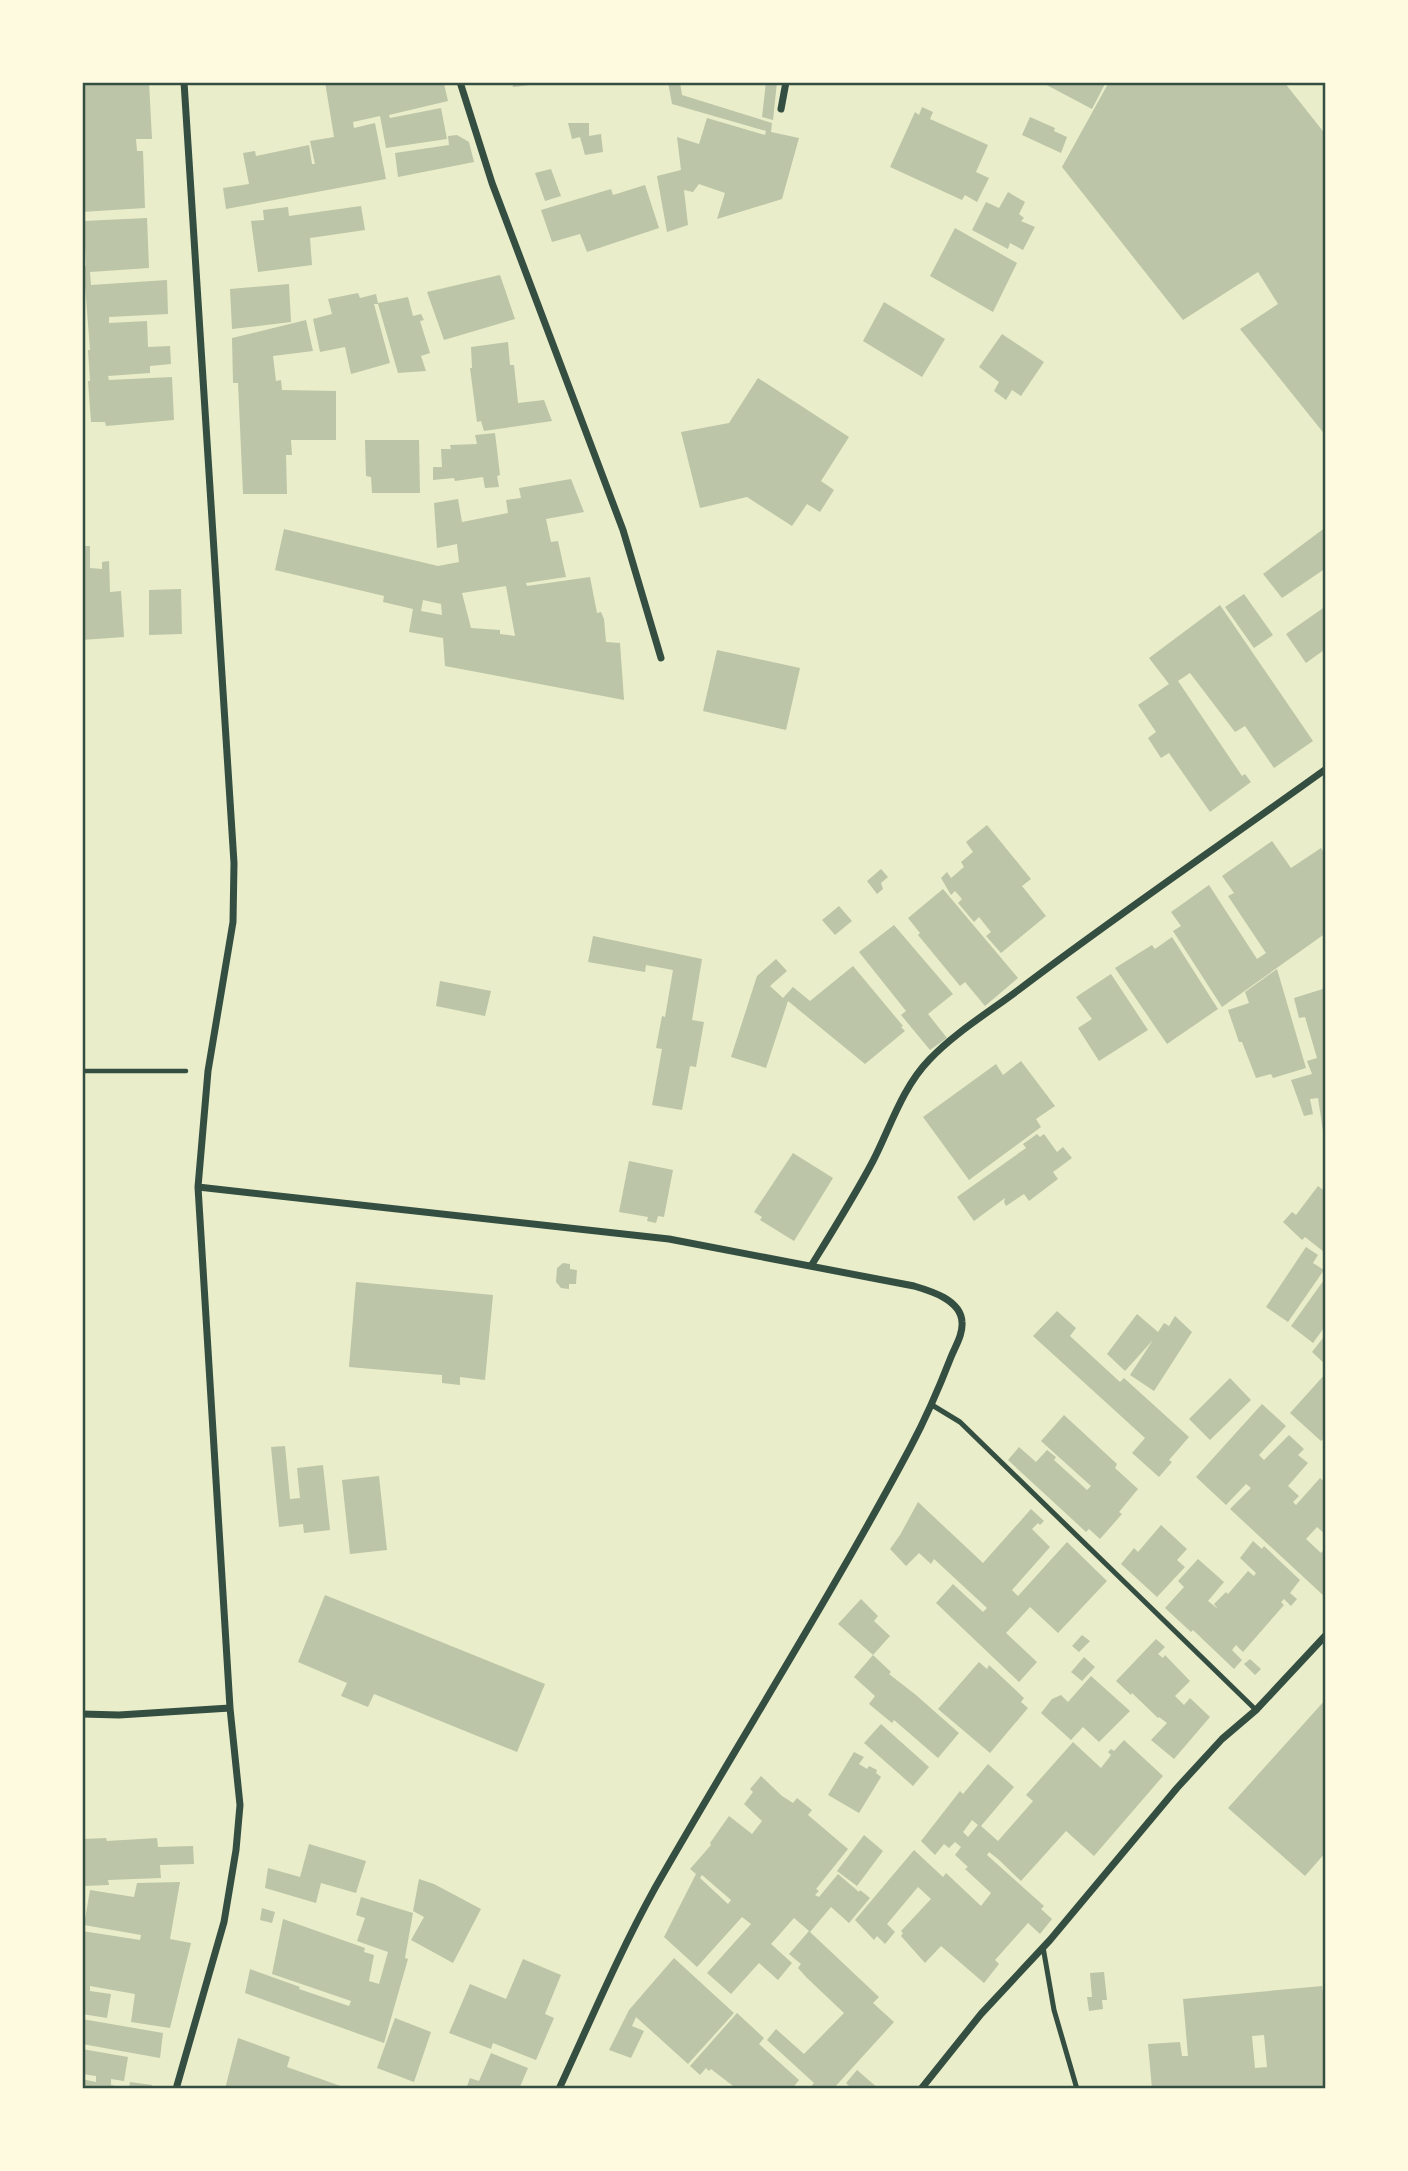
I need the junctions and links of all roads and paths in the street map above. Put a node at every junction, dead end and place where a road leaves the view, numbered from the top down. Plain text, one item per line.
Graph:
1 (184, 82) edge
2 (460, 82) edge
3 (786, 82) edge
4 (781, 109) dead end
5 (661, 658) dead end
6 (1326, 769) edge
7 (82, 1071) edge
8 (208, 1071) junction
9 (198, 1187) junction
10 (811, 1266) junction
11 (932, 1405) junction
12 (1326, 1636) edge
13 (230, 1708) junction
14 (1256, 1710) junction
15 (82, 1714) edge
16 (1043, 1947) junction
17 (176, 2089) edge
18 (559, 2089) edge
19 (921, 2089) edge
20 (1077, 2089) edge

1 - 8 street
2 - 5 street
3 - 4 street
6 - 10 street
7 - 8 path
8 - 9 street
9 - 10 street
9 - 13 street
10 - 11 street
11 - 14 lane
11 - 18 street
12 - 14 street
13 - 15 street
13 - 17 street
14 - 16 street
16 - 19 street
16 - 20 lane

